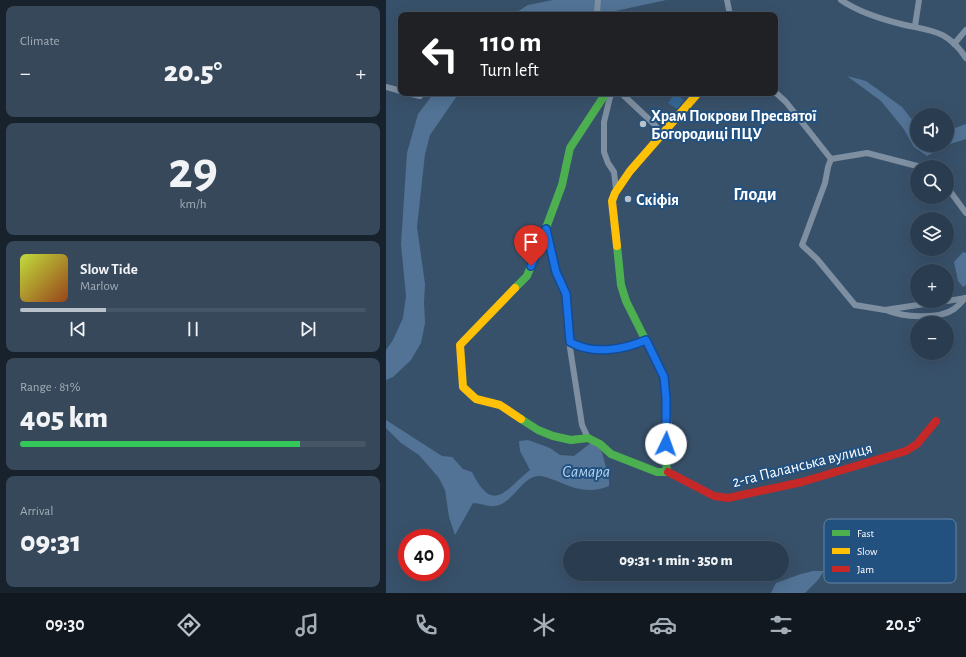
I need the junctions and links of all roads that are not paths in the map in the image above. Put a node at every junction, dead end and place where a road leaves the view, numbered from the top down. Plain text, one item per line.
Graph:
1 (598, 0) edge
2 (727, 0) edge
3 (841, 0) edge
4 (919, 0) edge
5 (599, 12) edge
6 (729, 12) edge
7 (915, 26) junction
8 (966, 30) edge
9 (954, 44) junction
10 (966, 58) edge
11 (386, 87) edge
12 (398, 90) edge
13 (778, 95) edge
14 (604, 96) edge
15 (610, 96) edge
16 (624, 96) edge
17 (696, 96) edge
18 (663, 135) junction
19 (832, 159) junction
20 (910, 164) edge
21 (616, 189) junction
22 (954, 197) edge
23 (966, 213) edge
24 (546, 229) junction
25 (966, 298) edge
26 (954, 300) edge
27 (910, 306) edge
28 (885, 310) junction
29 (646, 340) junction
30 (570, 342) junction
31 (936, 421) dead end
32 (588, 438) junction
33 (668, 472) junction

1 - 5 street
2 - 6 street
3 - 7 street
4 - 7 street
7 - 9 street
8 - 9 street
9 - 10 street
11 - 12 street
13 - 19 street
14 - 24 street
15 - 21 street
16 - 18 street
17 - 18 street
18 - 21 street
19 - 20 street
19 - 28 street
21 - 29 street
22 - 23 street
24 - 30 street
24 - 32 street
25 - 26 street
25 - 28 street
27 - 28 street
29 - 30 street
29 - 33 street
30 - 32 street
31 - 33 street, 2-га Паланська вулиця
32 - 33 street, 2-га Паланська вулиця

